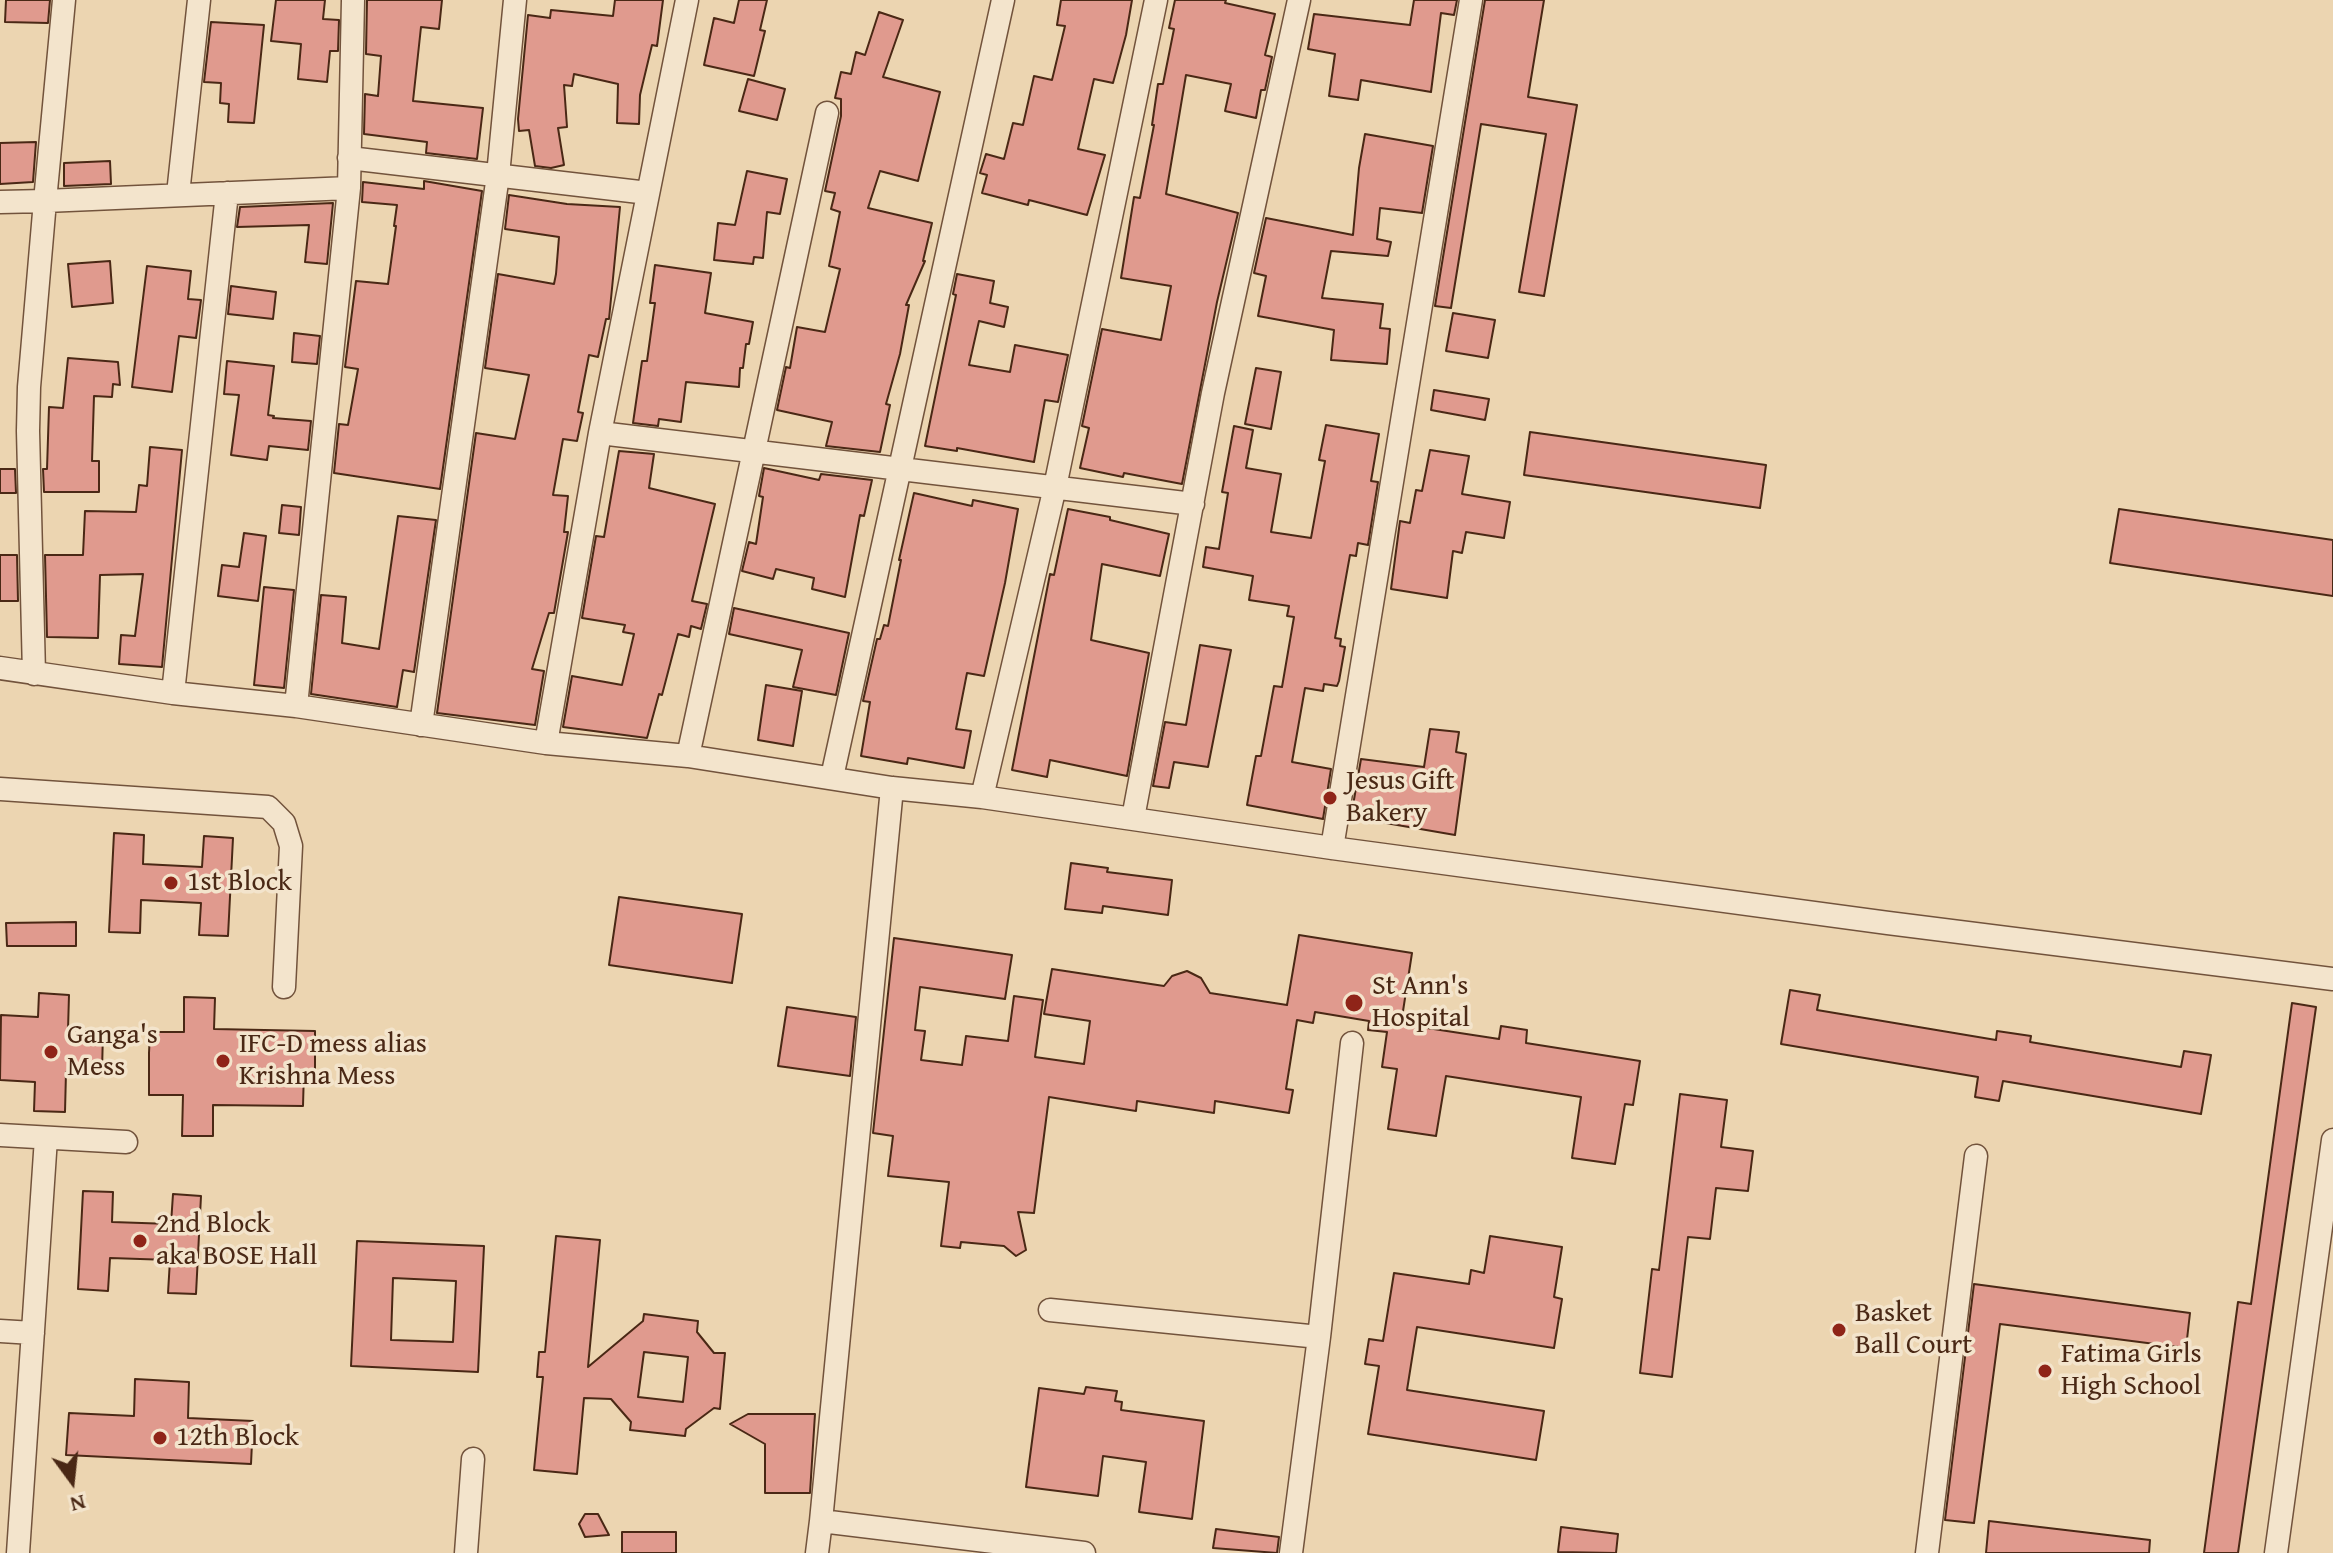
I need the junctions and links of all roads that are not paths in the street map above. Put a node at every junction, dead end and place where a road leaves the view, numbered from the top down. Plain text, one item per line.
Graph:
1 (64, 0) edge
2 (199, 0) edge
3 (353, 0) edge
4 (515, 0) edge
5 (687, 0) edge
6 (1003, 0) edge
7 (1156, 0) edge
8 (1299, 0) edge
9 (1471, 0) edge
10 (827, 113) dead end
11 (349, 158) junction
12 (498, 175) junction
13 (349, 188) junction
14 (227, 193) junction
15 (648, 193) junction
16 (178, 194) junction
17 (45, 201) junction
18 (0, 202) edge
19 (600, 433) junction
20 (752, 451) junction
21 (898, 469) junction
22 (1055, 487) junction
23 (1193, 504) junction
24 (0, 668) edge
25 (34, 674) junction
26 (173, 693) junction
27 (296, 706) junction
28 (421, 725) junction
29 (546, 743) junction
30 (688, 756) junction
31 (832, 777) junction
32 (892, 788) junction
33 (0, 789) edge
34 (982, 797) junction
35 (1133, 818) junction
36 (1332, 848) junction
37 (2333, 979) edge
38 (284, 987) dead end
39 (1352, 1043) dead end
40 (0, 1135) edge
41 (46, 1138) junction
42 (2333, 1140) edge
43 (126, 1142) dead end
44 (1976, 1156) dead end
45 (1050, 1310) dead end
46 (0, 1331) edge
47 (33, 1333) junction
48 (1319, 1337) junction
49 (473, 1459) dead end
50 (821, 1521) junction
51 (18, 1553) edge
52 (466, 1553) edge
53 (817, 1553) edge
54 (1084, 1553) edge
55 (1291, 1553) edge
56 (1927, 1553) edge
57 (2276, 1553) edge

1 - 17 street
2 - 16 street
3 - 11 street
4 - 12 street
5 - 15 street
6 - 21 street
7 - 22 street
8 - 23 street
9 - 36 street
10 - 20 street
11 - 12 street
11 - 13 street
12 - 15 street
12 - 28 street
13 - 14 street
13 - 27 street
14 - 16 street
14 - 26 street
15 - 19 street
16 - 17 street
17 - 18 street
17 - 25 street
19 - 20 street
19 - 29 street
20 - 21 street
20 - 30 street
21 - 22 street
21 - 31 street
22 - 23 street
22 - 34 street
23 - 35 street
24 - 25 street
25 - 26 street
26 - 27 street
27 - 28 street
28 - 29 street
29 - 30 street
30 - 31 street
31 - 32 street
32 - 34 street
32 - 50 street
33 - 38 street
34 - 35 street
35 - 36 street
36 - 37 street
39 - 48 street
40 - 41 street
41 - 43 street
41 - 47 street
42 - 57 street
44 - 56 street
45 - 48 street
46 - 47 street
47 - 51 street
48 - 55 street
49 - 52 street
50 - 53 street
50 - 54 street

